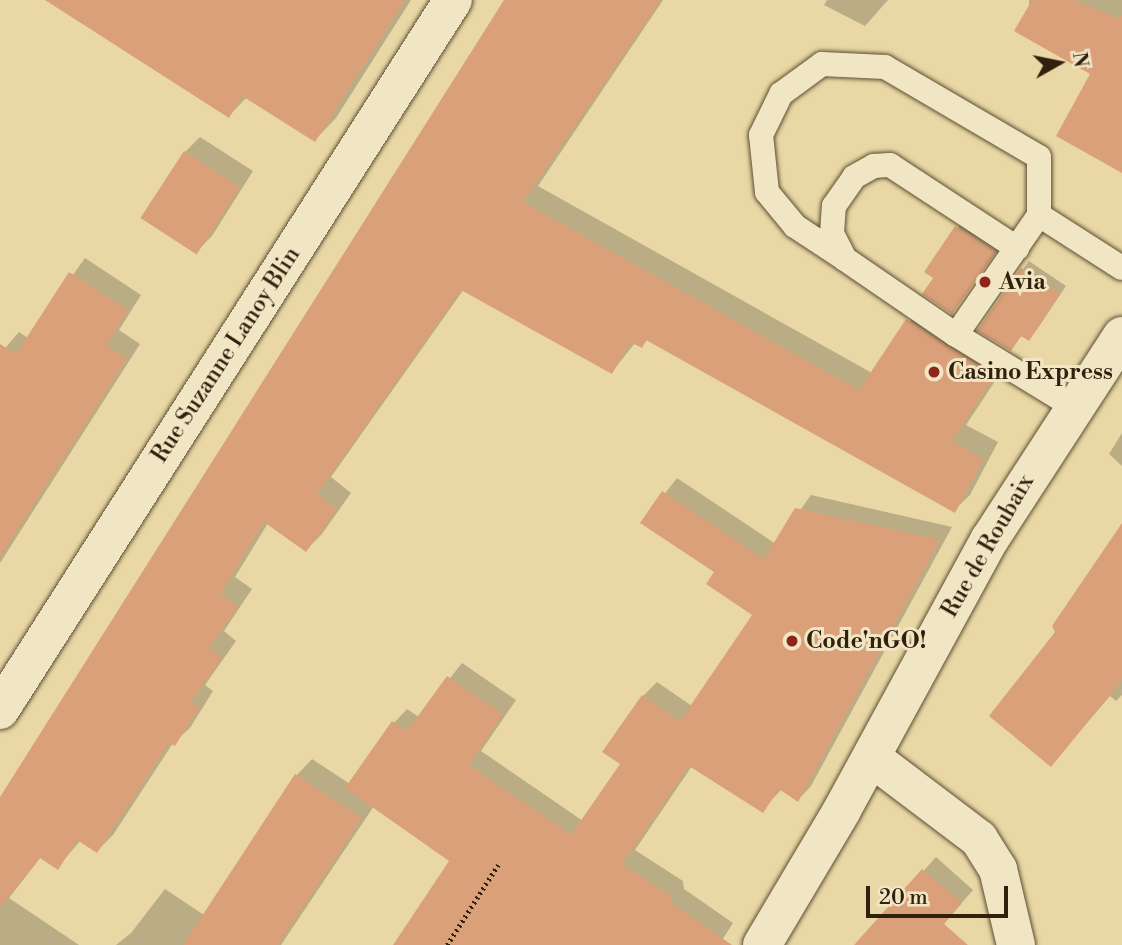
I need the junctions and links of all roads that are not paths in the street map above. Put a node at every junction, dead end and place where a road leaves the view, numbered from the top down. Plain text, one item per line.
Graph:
1 (453, 0) edge
2 (1039, 215) junction
3 (1017, 248) junction
4 (845, 259) junction
5 (1122, 268) edge
6 (957, 335) junction
7 (1122, 336) edge
8 (1074, 407) junction
9 (0, 710) edge
10 (872, 758) junction
11 (762, 945) edge
12 (1016, 945) edge

1 - 9 street, Rue Suzanne Lanoy Blin
2 - 3 lane
2 - 4 lane
2 - 5 lane
3 - 4 lane
3 - 6 lane
4 - 6 lane
6 - 8 lane
7 - 8 street, Rue de Roubaix
8 - 10 street, Rue de Roubaix
10 - 11 street, Rue de Roubaix
10 - 12 street

